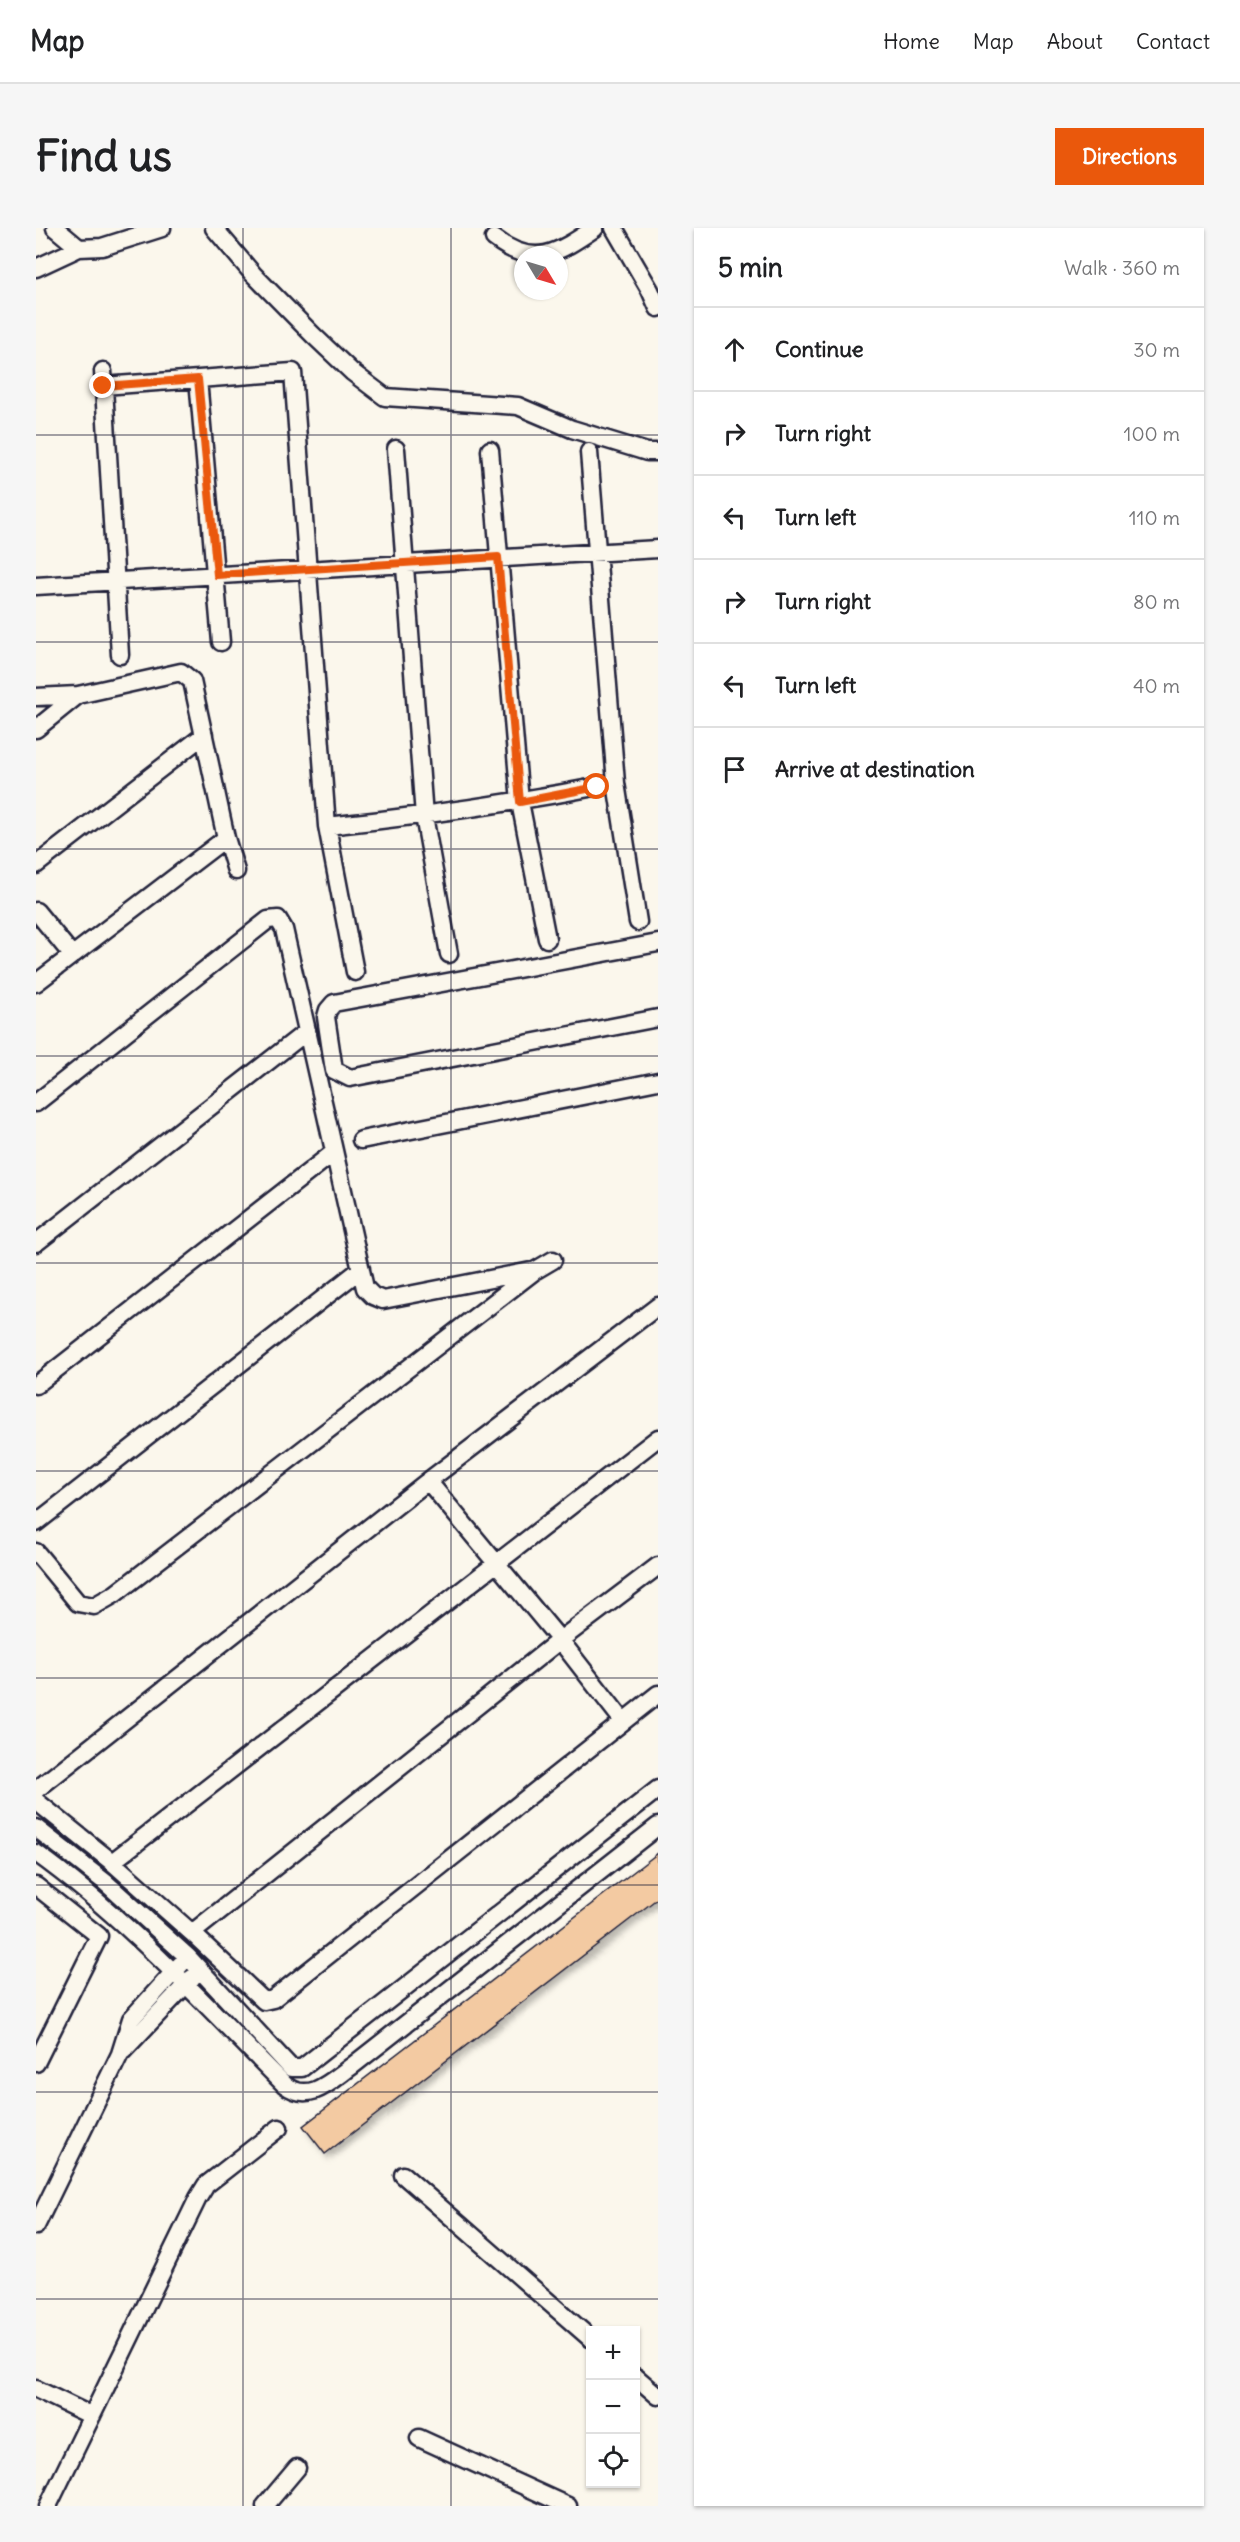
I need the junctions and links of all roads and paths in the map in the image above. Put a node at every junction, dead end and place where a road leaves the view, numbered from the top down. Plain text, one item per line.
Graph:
1 (55, 228) edge
2 (162, 228) edge
3 (214, 228) edge
4 (595, 228) edge
5 (614, 228) edge
6 (494, 238) dead end
7 (79, 248) junction
8 (36, 268) edge
9 (654, 288) edge
10 (658, 308) edge
11 (198, 379) junction
12 (396, 449) dead end
13 (490, 450) dead end
14 (589, 452) dead end
15 (658, 452) edge
16 (658, 549) edge
17 (598, 551) junction
18 (498, 557) junction
19 (404, 563) junction
20 (308, 569) junction
21 (217, 575) junction
22 (114, 581) junction
23 (36, 586) edge
24 (221, 642) dead end
25 (120, 656) dead end
26 (78, 695) junction
27 (36, 697) edge
28 (36, 729) edge
29 (204, 735) junction
30 (616, 783) junction
31 (520, 802) junction
32 (424, 816) junction
33 (327, 826) junction
34 (226, 838) junction
35 (36, 865) edge
36 (237, 871) dead end
37 (36, 911) edge
38 (638, 922) dead end
39 (547, 939) dead end
40 (658, 943) edge
41 (448, 954) dead end
42 (72, 955) junction
43 (355, 972) dead end
44 (36, 983) edge
45 (658, 1018) edge
46 (306, 1032) junction
47 (658, 1081) edge
48 (36, 1103) edge
49 (361, 1140) dead end
50 (333, 1152) junction
51 (36, 1244) edge
52 (553, 1260) dead end
53 (361, 1269) junction
54 (536, 1270) junction
55 (658, 1306) edge
56 (36, 1385) edge
57 (658, 1438) edge
58 (428, 1481) junction
59 (36, 1523) edge
60 (36, 1552) edge
61 (497, 1563) junction
62 (658, 1566) edge
63 (560, 1640) junction
64 (658, 1694) edge
65 (623, 1721) junction
66 (658, 1789) edge
67 (36, 1790) edge
68 (36, 1801) edge
69 (658, 1826) edge
70 (36, 1828) edge
71 (36, 1853) edge
72 (112, 1862) junction
73 (543, 1880) junction
74 (36, 1886) edge
75 (561, 1902) junction
76 (192, 1933) junction
77 (188, 1957) junction
78 (201, 1970) junction
79 (179, 1978) junction
80 (310, 2062) junction
81 (36, 2063) edge
82 (318, 2091) junction
83 (279, 2128) dead end
84 (403, 2175) dead end
85 (36, 2226) edge
86 (586, 2334) edge
87 (639, 2380) edge
88 (36, 2389) edge
89 (658, 2396) edge
90 (92, 2416) junction
91 (420, 2438) dead end
92 (297, 2468) dead end
93 (48, 2506) edge
94 (265, 2506) edge
95 (568, 2506) edge

1 - 7 street
2 - 7 street
3 - 15 street
4 - 6 street
5 - 9 street
7 - 8 street
9 - 10 street
11 - 20 street
11 - 21 street
11 - 22 street
12 - 19 street
13 - 18 street
14 - 17 street
16 - 17 street
17 - 18 street
17 - 30 street
18 - 19 street
18 - 31 street
19 - 20 street
19 - 32 street
20 - 21 street
20 - 33 street
21 - 22 street
21 - 24 street
22 - 23 street
22 - 25 street
26 - 27 street
26 - 28 street
26 - 29 street
29 - 34 street
29 - 35 street
30 - 31 street
30 - 38 street
31 - 32 street
31 - 39 street
32 - 33 street
32 - 41 street
33 - 43 street
34 - 36 street
34 - 42 street
37 - 42 street
40 - 45 street
42 - 44 street
46 - 48 street
46 - 50 street
46 - 51 street
47 - 49 street
50 - 53 street
50 - 56 street
52 - 54 street
53 - 54 street
53 - 59 street
54 - 60 street
55 - 58 street
57 - 61 street
58 - 61 street
58 - 67 street
61 - 63 street
61 - 72 street
62 - 63 street
63 - 65 street
63 - 76 street
64 - 65 street
65 - 76 street
66 - 73 street
68 - 72 street
69 - 75 street
70 - 77 street
71 - 79 street
72 - 76 street
73 - 75 street
73 - 80 street
74 - 81 street
75 - 82 street
77 - 78 street
77 - 79 street
78 - 79 street
78 - 80 street
79 - 82 street
79 - 85 street
80 - 82 street
83 - 90 street
84 - 86 street
87 - 89 street
88 - 90 street
90 - 93 street
91 - 95 street
92 - 94 street

